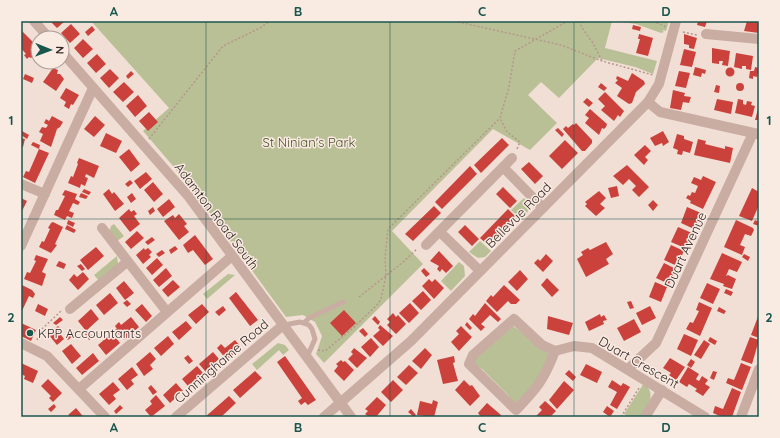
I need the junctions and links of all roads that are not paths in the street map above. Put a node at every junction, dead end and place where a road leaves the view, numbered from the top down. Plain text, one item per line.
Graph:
1 (34, 21) edge
2 (675, 25) edge
3 (42, 30) edge
4 (706, 34) road end
5 (759, 39) edge
6 (70, 61) edge
7 (93, 88) junction
8 (648, 102) junction
9 (756, 134) edge
10 (512, 158) road end
11 (503, 167) junction
12 (21, 184) edge
13 (45, 194) junction
14 (543, 208) junction
15 (102, 228) dead end
16 (440, 232) junction
17 (21, 246) edge
18 (426, 246) road end
19 (232, 256) junction
20 (128, 262) junction
21 (480, 271) junction
22 (343, 302) dead end
23 (70, 309) road end
24 (167, 312) junction
25 (305, 322) junction
26 (283, 325) junction
27 (21, 344) edge
28 (555, 351) junction
29 (309, 353) junction
30 (628, 369) junction
31 (759, 369) edge
32 (79, 389) junction
33 (662, 390) junction
34 (340, 403) junction
35 (104, 417) edge
36 (176, 417) edge
37 (324, 417) edge
38 (351, 417) edge
39 (645, 417) edge
40 (705, 417) edge
41 (741, 417) edge

1 - 3 street
2 - 8 street, Bellevue Road
4 - 5 street
6 - 7 street, Adamton Road South
7 - 13 street
7 - 19 street, Adamton Road South
8 - 9 street
8 - 14 street, Bellevue Road
9 - 30 street, Duart Avenue
10 - 11 street
11 - 14 street
11 - 16 street
12 - 13 street
13 - 17 street
14 - 21 street, Bellevue Road
15 - 20 street
16 - 18 street
16 - 21 street
19 - 24 street
19 - 26 street, Adamton Road South
20 - 23 street
20 - 24 street
21 - 34 street, Bellevue Road
22 - 25 lane
24 - 32 street
25 - 26 lane
25 - 29 lane
26 - 29 street, Adamton Road South
26 - 36 street, Cunninghame Road
27 - 32 street
28 - 28 street
28 - 30 street, Duart Crescent
29 - 34 street, Adamton Road South
30 - 33 street, Duart Crescent
31 - 41 street
32 - 35 street
33 - 39 street
33 - 40 street, Duart Crescent
34 - 37 street, Bellevue Road
34 - 38 street, Adamton Road South

